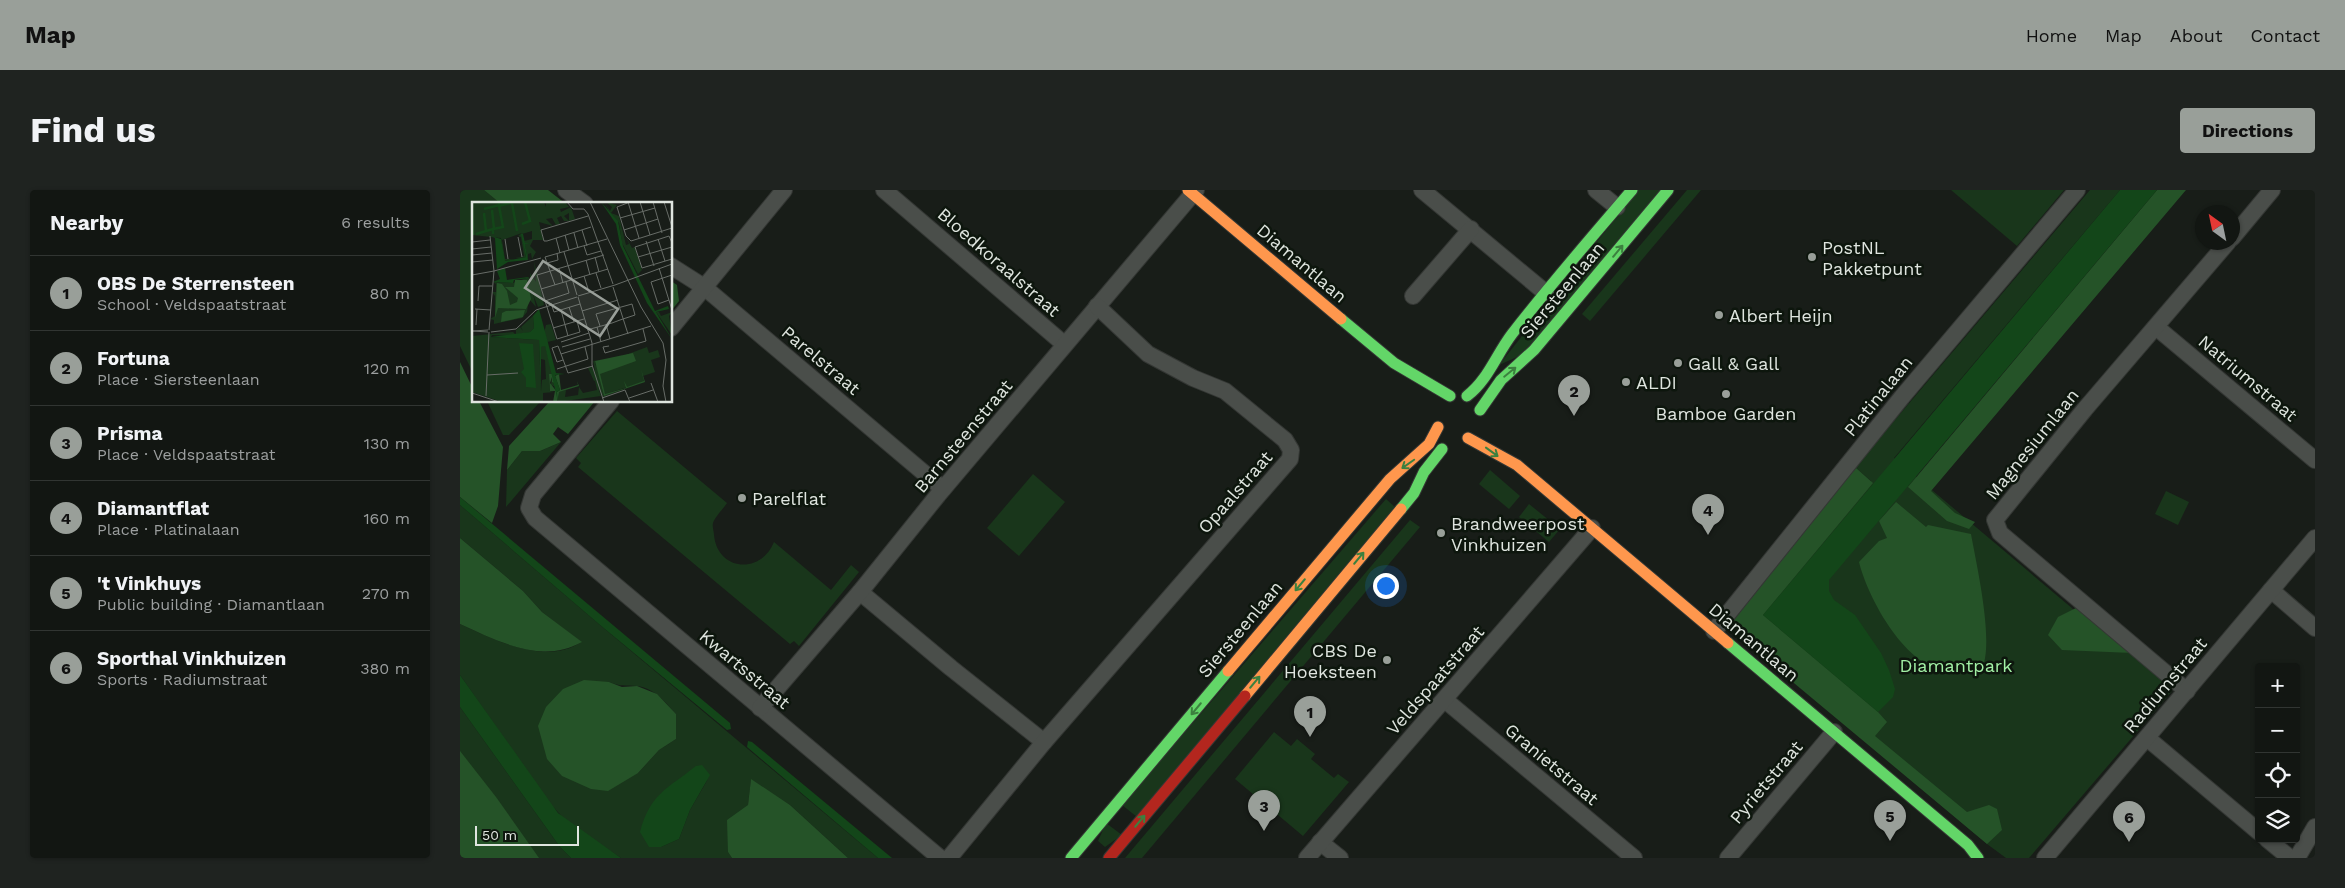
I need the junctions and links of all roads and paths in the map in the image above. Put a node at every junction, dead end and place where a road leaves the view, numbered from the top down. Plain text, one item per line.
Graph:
1 (566, 190) edge
2 (784, 190) edge
3 (884, 190) edge
4 (1422, 190) edge
5 (1596, 190) edge
6 (1632, 190) edge
7 (1668, 190) edge
8 (2078, 190) edge
9 (2272, 190) edge
10 (1192, 191) edge
11 (582, 202) edge
12 (1617, 207) junction
13 (2240, 228) edge
14 (1471, 229) junction
15 (2221, 250) edge
16 (672, 267) edge
17 (704, 287) junction
18 (1546, 293) junction
19 (1413, 296) dead end
20 (1097, 306) junction
21 (672, 327) edge
22 (2156, 327) junction
23 (1064, 344) junction
24 (1394, 363) junction
25 (1423, 395) dead end
26 (1450, 396) junction
27 (1467, 396) junction
28 (610, 402) edge
29 (1480, 410) junction
30 (1444, 427) junction
31 (1468, 438) junction
32 (1495, 440) dead end
33 (2315, 460) edge
34 (1517, 465) junction
35 (943, 489) junction
36 (1592, 528) junction
37 (2315, 538) edge
38 (2271, 590) junction
39 (860, 592) junction
40 (2315, 628) edge
41 (1714, 631) junction
42 (2186, 691) junction
43 (1445, 700) junction
44 (760, 708) junction
45 (1834, 732) junction
46 (2147, 738) junction
47 (1044, 742) junction
48 (2315, 827) edge
49 (2255, 829) edge
50 (1086, 840) junction
51 (1320, 842) junction
52 (2272, 843) edge
53 (1968, 845) junction
54 (1733, 856) edge
55 (940, 858) edge
56 (949, 858) edge
57 (1071, 858) edge
58 (1108, 858) edge
59 (1307, 858) edge
60 (1340, 858) edge
61 (1634, 858) edge
62 (1978, 858) edge
63 (1992, 858) edge
64 (2045, 858) edge
65 (2290, 858) edge
66 (2297, 858) edge

1 - 11 street
2 - 17 street
3 - 23 street, Bloedkoraalstraat
4 - 14 street
5 - 12 street
6 - 12 main road, Siersteenlaan
29 -> 7 main road, Siersteenlaan
8 - 41 street, Platinalaan
9 - 13 street
10 - 20 street, Barnsteenstraat
10 - 24 main road, Diamantlaan
12 - 18 main road, Siersteenlaan
14 - 18 street
14 - 19 street
15 - 22 street, Magnesiumlaan
16 - 17 street, Parelstraat
17 - 21 street
17 - 35 street, Parelstraat
18 - 27 main road, Siersteenlaan
20 - 23 street, Barnsteenstraat
20 - 47 street, Opaalstraat
22 - 33 street, Natriumstraat
22 - 42 street, Magnesiumlaan
23 - 35 street, Barnsteenstraat
24 - 25 main road, Diamantlaan
24 - 26 main road, Diamantlaan
26 - 27 main road
26 - 30 main road
27 - 29 main road
28 - 44 street, Kwartsstraat
29 - 31 main road
30 - 31 main road
30 -> 50 main road, Siersteenlaan
58 -> 30 main road
31 -> 34 main road, Diamantlaan
32 - 34 main road, Diamantlaan
34 - 36 main road, Diamantlaan
35 - 39 street, Barnsteenstraat
36 - 41 main road, Diamantlaan
36 - 43 street, Veldspaatstraat
37 - 38 street, Radiumstraat
38 - 40 street
38 - 42 street, Radiumstraat
39 - 44 street, Barnsteenstraat
39 - 47 street
41 - 45 main road, Diamantlaan
42 - 46 street, Radiumstraat
43 - 51 street, Veldspaatstraat
43 - 61 street, Granietstraat
44 - 55 street, Kwartsstraat
45 - 53 main road, Diamantlaan
45 - 54 street, Pyrietstraat
46 - 49 street
46 - 64 street, Radiumstraat
47 - 56 street, Opaalstraat
48 - 66 street
50 - 57 main road, Siersteenlaan
50 - 58 street
51 - 59 street, Veldspaatstraat
51 - 60 street
52 - 65 street
53 - 62 main road, Diamantlaan
53 - 63 main road, Diamantlaan

